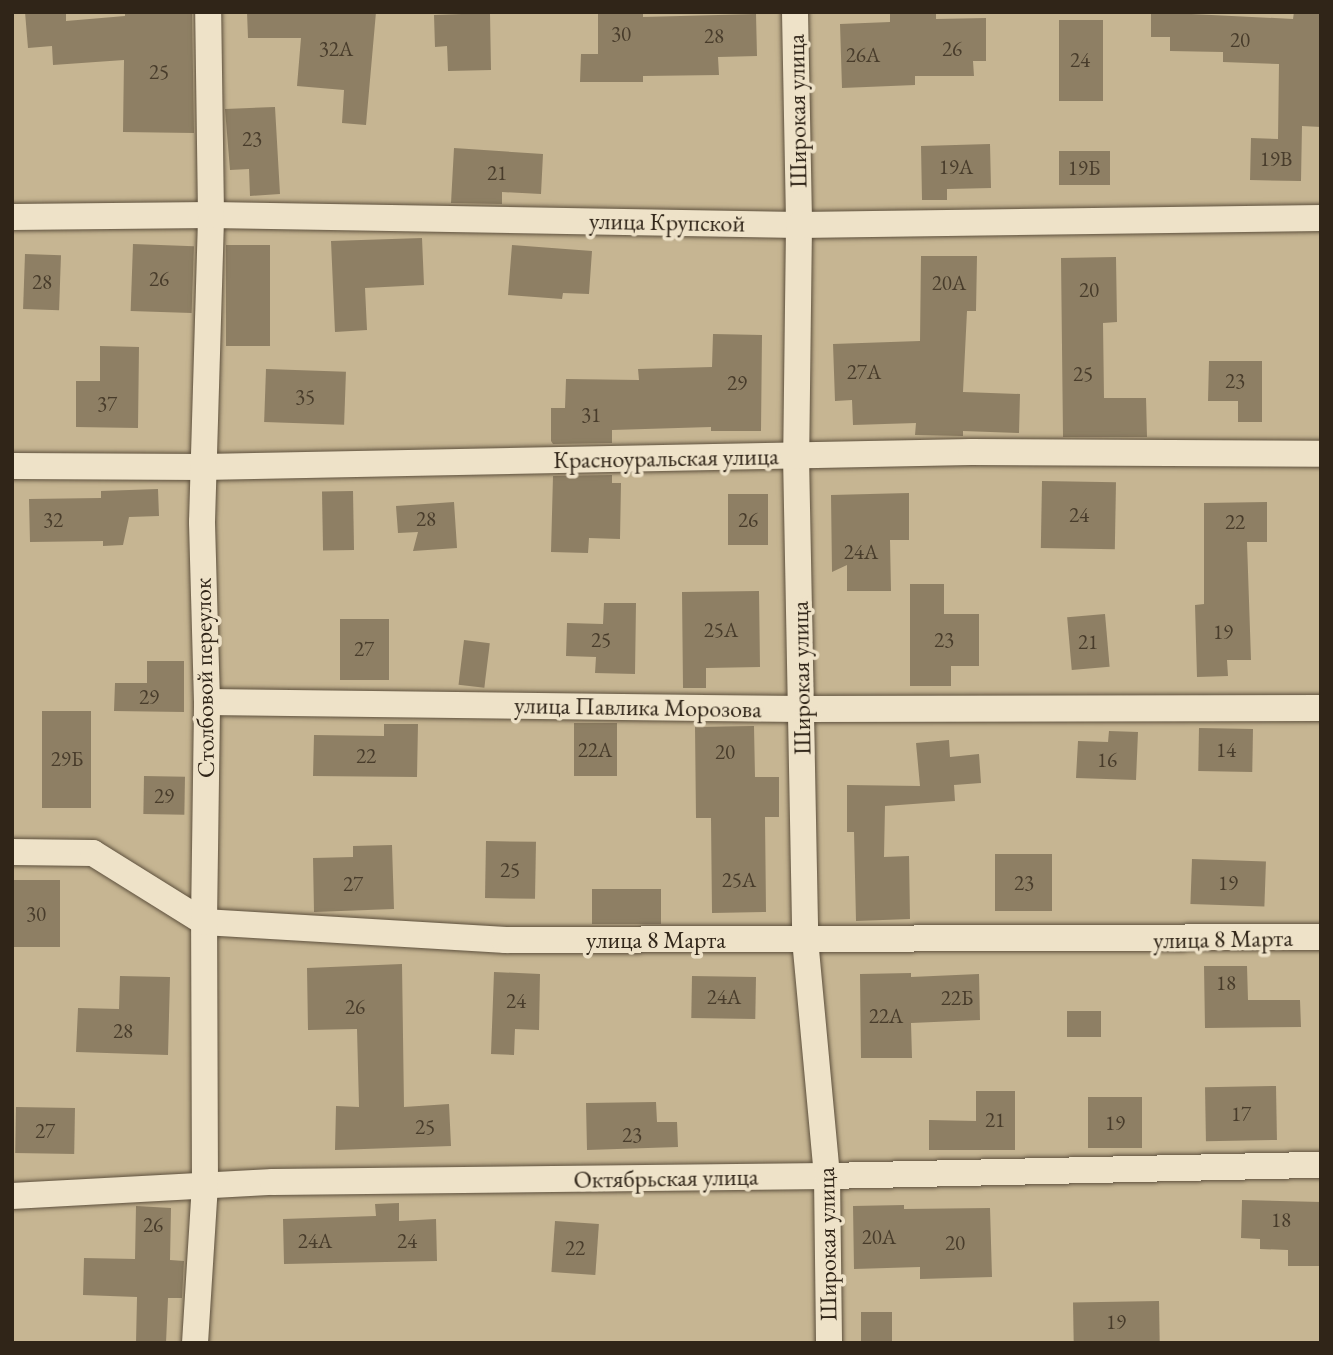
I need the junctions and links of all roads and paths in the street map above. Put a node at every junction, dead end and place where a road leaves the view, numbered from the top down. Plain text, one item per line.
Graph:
1 (208, 12) edge
2 (795, 12) edge
3 (211, 215) junction
4 (12, 217) edge
5 (1321, 218) edge
6 (799, 225) junction
7 (1321, 454) edge
8 (796, 456) junction
9 (12, 466) edge
10 (203, 467) junction
11 (207, 702) junction
12 (1321, 708) edge
13 (802, 709) junction
14 (12, 852) edge
15 (204, 922) junction
16 (1321, 937) edge
17 (805, 939) junction
18 (1321, 1165) edge
19 (827, 1176) junction
20 (205, 1186) junction
21 (12, 1196) edge
22 (195, 1343) edge
23 (829, 1343) edge

1 - 3 street, Столбовой переулок
2 - 6 street, Широкая улица
3 - 4 street, улица Крупской
3 - 6 street, улица Крупской
3 - 10 street, Столбовой переулок
5 - 6 street, улица Крупской
6 - 8 street, Широкая улица
7 - 8 street, Красноуральская улица
8 - 10 street, Красноуральская улица
8 - 13 street, Широкая улица
9 - 10 street, Красноуральская улица
10 - 11 street, Столбовой переулок
11 - 13 street, улица Павлика Морозова
11 - 15 street, Столбовой переулок
12 - 13 street, улица Павлика Морозова
13 - 17 street, Широкая улица
14 - 15 street, улица 8 Марта
15 - 17 street, улица 8 Марта
15 - 20 street, Столбовой переулок
16 - 17 street, улица 8 Марта
17 - 19 street, Широкая улица
18 - 19 street, Октябрьская улица
19 - 20 street, Октябрьская улица
19 - 23 street, Широкая улица
20 - 21 street, Октябрьская улица
20 - 22 street, Столбовой переулок

